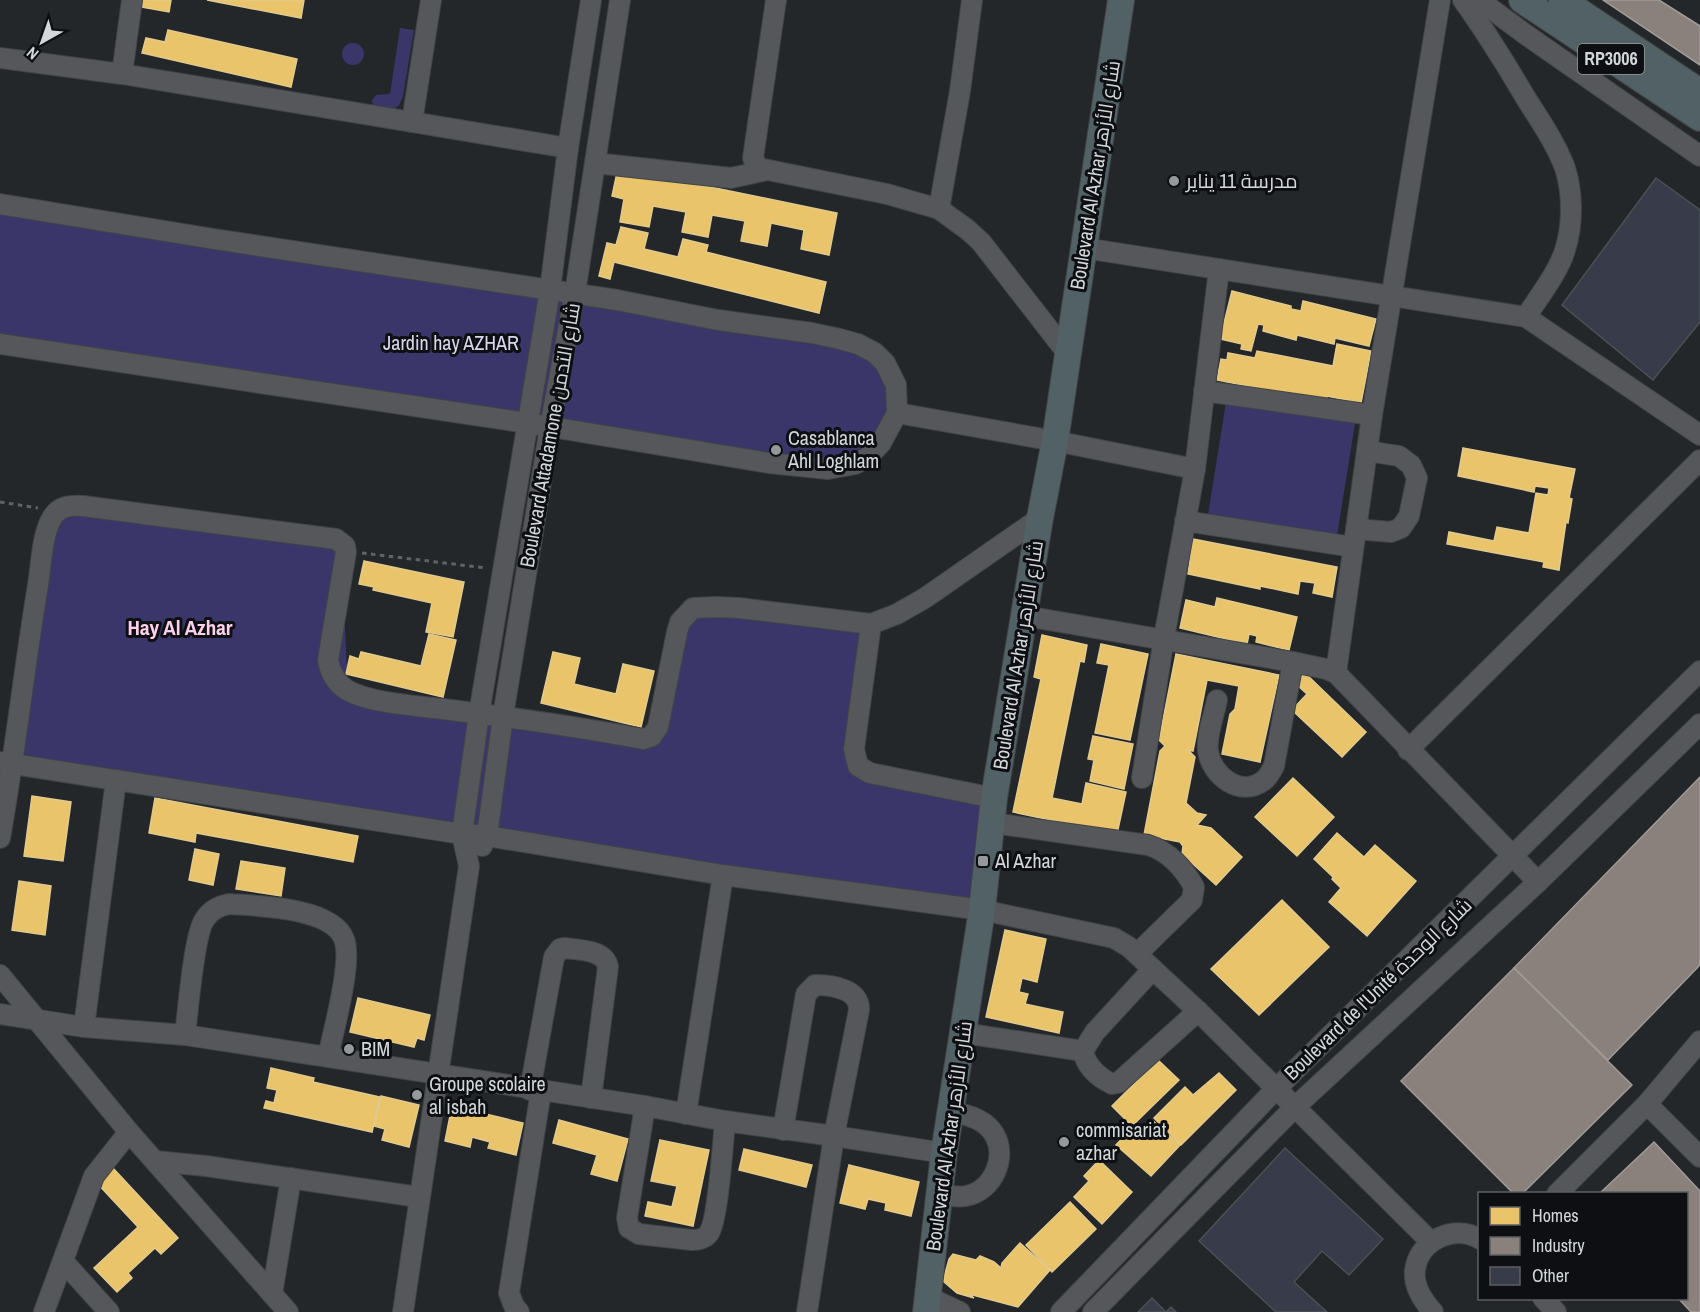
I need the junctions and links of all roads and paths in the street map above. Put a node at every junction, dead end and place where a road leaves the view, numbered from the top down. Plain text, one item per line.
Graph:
1 (132, 0) edge
2 (431, 0) edge
3 (591, 0) edge
4 (620, 0) edge
5 (777, 0) edge
6 (972, 0) edge
7 (1121, 0) edge
8 (1440, 0) edge
9 (1463, 0) edge
10 (1479, 0) edge
11 (1522, 0) edge
12 (1563, 0) edge
13 (0, 58) edge
14 (122, 74) junction
15 (1700, 92) edge
16 (1700, 118) edge
17 (412, 122) junction
18 (568, 148) junction
19 (1700, 156) edge
20 (596, 162) junction
21 (767, 170) junction
22 (0, 204) edge
23 (939, 209) junction
24 (1084, 248) junction
25 (1219, 269) junction
26 (550, 290) junction
27 (575, 293) junction
28 (1391, 296) junction
29 (1526, 317) junction
30 (0, 344) edge
31 (1068, 354) junction
32 (1204, 391) junction
33 (897, 413) junction
34 (1372, 415) junction
35 (527, 423) junction
36 (550, 428) junction
37 (1700, 435) edge
38 (1055, 441) junction
39 (1367, 451) junction
40 (1700, 460) edge
41 (1195, 469) junction
42 (0, 502) edge
43 (57, 511) junction
44 (1040, 518) junction
45 (1185, 521) junction
46 (1355, 538) junction
47 (346, 552) junction
48 (503, 570) junction
49 (1025, 615) junction
50 (871, 624) junction
51 (1164, 638) junction
52 (1293, 662) junction
53 (1700, 671) edge
54 (1336, 673) junction
55 (1217, 700) dead end
56 (479, 714) junction
57 (503, 716) junction
58 (1700, 724) edge
59 (1408, 750) junction
60 (7, 763) edge
61 (1142, 778) dead end
62 (116, 780) junction
63 (994, 798) junction
64 (993, 823) junction
65 (462, 834) junction
66 (487, 836) junction
67 (0, 838) edge
68 (1513, 857) junction
69 (469, 866) junction
70 (723, 875) junction
71 (1538, 882) junction
72 (982, 910) junction
73 (1137, 954) junction
74 (1153, 969) junction
75 (0, 975) edge
76 (1198, 1011) junction
77 (0, 1014) edge
78 (37, 1020) junction
79 (84, 1027) junction
80 (963, 1034) junction
81 (185, 1035) junction
82 (1700, 1041) edge
83 (1083, 1051) junction
84 (328, 1058) junction
85 (437, 1074) junction
86 (536, 1090) junction
87 (1275, 1090) junction
88 (591, 1098) junction
89 (1647, 1104) junction
90 (645, 1106) junction
91 (1294, 1108) junction
92 (950, 1112) junction
93 (687, 1114) junction
94 (725, 1121) junction
95 (783, 1130) junction
96 (129, 1132) junction
97 (834, 1136) junction
98 (944, 1153) junction
99 (1700, 1157) edge
100 (155, 1161) junction
101 (291, 1178) junction
102 (1559, 1192) edge
103 (939, 1194) junction
104 (419, 1197) junction
105 (1478, 1239) edge
106 (1431, 1242) junction
107 (63, 1261) junction
108 (272, 1294) junction
109 (1544, 1300) edge
110 (927, 1304) edge
111 (44, 1312) edge
112 (110, 1312) edge
113 (288, 1312) edge
114 (402, 1312) edge
115 (519, 1312) edge
116 (807, 1312) edge
117 (960, 1312) edge
118 (1061, 1312) edge
119 (1093, 1312) edge
120 (1433, 1312) edge
121 (1556, 1312) edge

1 - 14 street
2 - 17 street
3 - 18 street, Boulevard Attadamone شارع التدمن
4 - 20 street, Boulevard Attadamone شارع التدمن
5 - 21 street
6 - 23 street
7 - 24 main road, Boulevard Al Azhar شارع الأزهر
8 - 28 street
9 - 29 street
10 - 19 street
11 - 16 main road, RP3006
12 - 15 main road, RP3006
13 - 14 street
14 - 17 street
17 - 18 street
18 - 26 street, Boulevard Attadamone شارع التدمن
20 - 21 street
20 - 27 street, Boulevard Attadamone شارع التدمن
21 - 23 street
22 - 26 street
23 - 31 street
24 - 25 street
24 - 31 main road, Boulevard Al Azhar شارع الأزهر
25 - 28 street
25 - 32 street
26 - 27 street
26 - 35 street, Boulevard Attadamone شارع التدمن
27 - 33 street
27 - 36 street, Boulevard Attadamone شارع التدمن
28 - 29 street
28 - 34 street
29 - 37 street
30 - 35 street
31 - 38 main road, Boulevard Al Azhar شارع الأزهر
32 - 34 street
32 - 41 street
33 - 36 street
33 - 38 street
34 - 39 street
35 - 36 street
35 - 48 street, Boulevard Attadamone شارع التدمن
36 - 57 street, Boulevard Attadamone شارع التدمن
38 - 41 street
38 - 44 main road, Boulevard Al Azhar شارع الأزهر
39 - 46 street
39 - 46 street
40 - 59 street
41 - 45 street
42 - 43 path
43 - 47 street
43 - 60 street
44 - 49 main road, Boulevard Al Azhar شارع الأزهر
44 - 50 street
45 - 46 street
45 - 51 street
46 - 54 street
47 - 48 path
47 - 56 street
48 - 56 street, Boulevard Attadamone شارع التدمن
49 - 51 street
49 - 63 main road, Boulevard Al Azhar شارع الأزهر
50 - 57 street
50 - 63 street
51 - 52 street
51 - 61 street
52 - 54 street
52 - 55 street
53 - 68 street, Boulevard de l'Unité شارع الوحدة
54 - 59 street
56 - 57 street
56 - 65 street, Boulevard Attadamone شارع التدمن
57 - 66 street, Boulevard Attadamone شارع التدمن
58 - 71 street, Boulevard de l'Unité شارع الوحدة
59 - 68 street
60 - 62 street
60 - 67 street
62 - 65 street
62 - 79 street
63 - 64 main road, Boulevard Al Azhar شارع الأزهر
64 - 72 main road, Boulevard Al Azhar شارع الأزهر
64 - 73 street
65 - 66 street
65 - 69 street, Boulevard Attadamone شارع التدمن
66 - 69 street, Boulevard Attadamone شارع التدمن
66 - 70 street
68 - 71 street
68 - 87 street, Boulevard de l'Unité شارع الوحدة
69 - 85 street, Boulevard Attadamone شارع التدمن
70 - 72 street
70 - 93 street
71 - 91 street, Boulevard de l'Unité شارع الوحدة
72 - 73 street
72 - 80 main road, Boulevard Al Azhar شارع الأزهر
73 - 74 street
74 - 76 street
74 - 83 street
75 - 78 street
76 - 83 street
76 - 87 street
77 - 78 street
78 - 79 street
78 - 96 street
79 - 81 street
80 - 83 street
80 - 92 main road, Boulevard Al Azhar شارع الأزهر
81 - 84 street
81 - 84 street
82 - 89 street
84 - 85 street
85 - 86 street
85 - 104 street, Boulevard Attadamone شارع التدمن
86 - 88 street
86 - 88 street
86 - 115 street
87 - 91 street
87 - 118 street, Boulevard de l'Unité شارع الوحدة
88 - 90 street
89 - 99 street
89 - 102 street
90 - 93 street
90 - 94 street
91 - 106 street
91 - 119 street, Boulevard de l'Unité شارع الوحدة
92 - 98 main road, Boulevard Al Azhar شارع الأزهر
92 - 103 street
93 - 94 street
94 - 95 street
95 - 97 street
95 - 97 street
96 - 100 street
96 - 107 street
97 - 98 street
97 - 116 street
98 - 103 main road, Boulevard Al Azhar شارع الأزهر
100 - 101 street
100 - 108 street
101 - 104 street
101 - 108 street
103 - 110 main road, Boulevard Al Azhar شارع الأزهر
104 - 114 street, Boulevard Attadamone شارع التدمن
105 - 106 street
106 - 120 street
107 - 111 street
107 - 112 street
108 - 113 street
109 - 121 street
110 - 117 street

